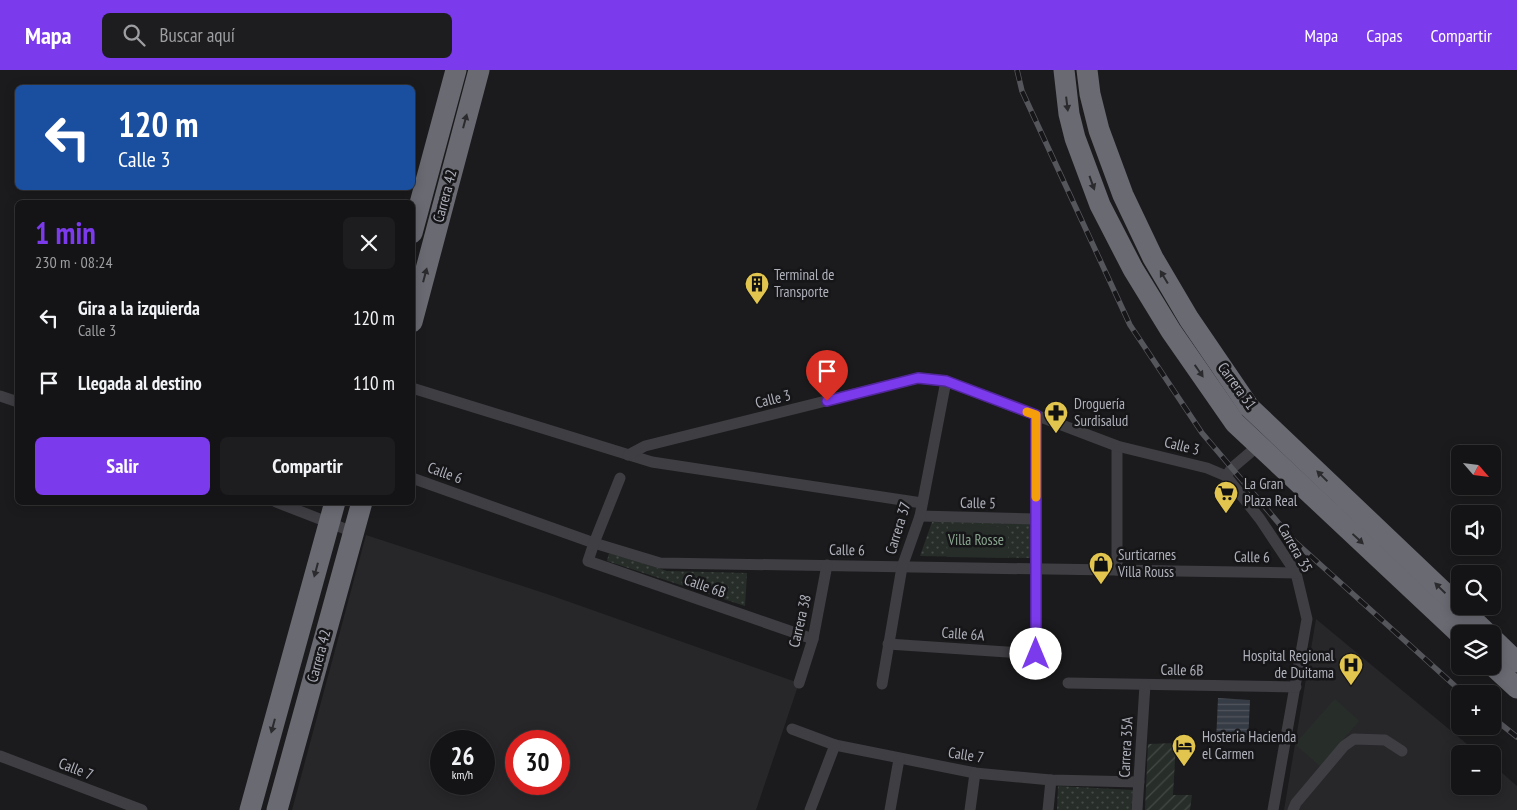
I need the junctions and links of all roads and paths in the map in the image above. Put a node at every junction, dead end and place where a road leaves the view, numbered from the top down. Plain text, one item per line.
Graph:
1 (456, 70) edge
2 (479, 70) edge
3 (1064, 70) edge
4 (1087, 70) edge
5 (415, 222) edge
6 (415, 311) edge
7 (946, 381) junction
8 (415, 389) edge
9 (0, 396) edge
10 (15, 401) edge
11 (1036, 415) junction
12 (1117, 446) junction
13 (1259, 446) junction
14 (628, 455) junction
15 (1304, 458) junction
16 (1226, 476) junction
17 (620, 478) dead end
18 (415, 479) edge
19 (922, 503) junction
20 (293, 505) edge
21 (361, 505) edge
22 (332, 512) edge
23 (920, 516) junction
24 (1036, 519) junction
25 (353, 532) junction
26 (594, 542) junction
27 (827, 565) junction
28 (902, 567) junction
29 (1036, 568) junction
30 (1117, 570) junction
31 (1296, 573) junction
32 (1479, 625) edge
33 (1451, 626) edge
34 (813, 639) junction
35 (888, 644) junction
36 (1501, 647) edge
37 (1517, 662) edge
38 (1501, 673) edge
39 (799, 683) dead end
40 (882, 684) dead end
41 (1068, 684) dead end
42 (1145, 685) junction
43 (1296, 687) junction
44 (1517, 688) edge
45 (792, 729) dead end
46 (835, 746) junction
47 (1402, 751) dead end
48 (0, 756) edge
49 (899, 759) junction
50 (975, 773) junction
51 (1050, 780) junction
52 (1139, 782) junction
53 (142, 810) edge
54 (250, 810) edge
55 (277, 810) edge
56 (810, 810) edge
57 (890, 810) edge
58 (970, 810) edge
59 (1048, 810) edge
60 (1138, 810) edge
61 (1273, 810) edge
62 (1293, 810) edge

1 - 5 highway, Carrera 42
6 -> 2 highway, Carrera 42
3 -> 13 highway, Carrera 31
15 -> 4 highway, Carrera 31
7 - 11 street, Calle 3
7 - 14 street, Calle 3
7 - 19 street, Carrera 37
8 - 14 street
9 - 10 street
11 - 12 street, Calle 3
11 - 24 street
12 - 16 street, Calle 3
12 - 30 street
13 - 15 highway
13 - 16 street
13 -> 33 highway, Carrera 31
14 - 19 street
32 -> 15 highway, Carrera 31
16 - 31 street, Carrera 35
17 - 26 street
18 - 26 street, Calle 6
19 - 23 street, Carrera 37
20 - 22 street
21 - 25 highway, Carrera 42
22 - 25 street
22 -> 54 highway, Carrera 42
23 - 24 street, Calle 5
23 - 28 street, Carrera 37
24 - 29 street
25 - 55 highway, Carrera 42
26 - 27 street, Calle 6
26 - 34 street, Calle 6B
27 - 28 street, Calle 6
27 - 34 street, Carrera 38
28 - 29 street, Calle 6
28 - 35 street, Carrera 37
29 - 30 street, Calle 6
29 - 35 street, Calle 6A
30 - 31 street, Calle 6
31 - 43 street, Carrera 35
34 - 39 street, Carrera 38
35 - 40 street, Carrera 37
36 - 37 highway
38 - 44 highway
41 - 42 street, Calle 6B
42 - 43 street, Calle 6B
42 - 52 street, Carrera 35A
43 - 61 street, Carrera 35
45 - 46 street, Calle 7
46 - 49 street, Calle 7
46 - 56 street
47 - 62 street
48 - 53 street, Calle 7
49 - 50 street, Calle 7
49 - 57 street
50 - 51 street, Calle 7
50 - 58 street
51 - 52 street, Calle 7
51 - 59 street
52 - 60 street, Carrera 35A

